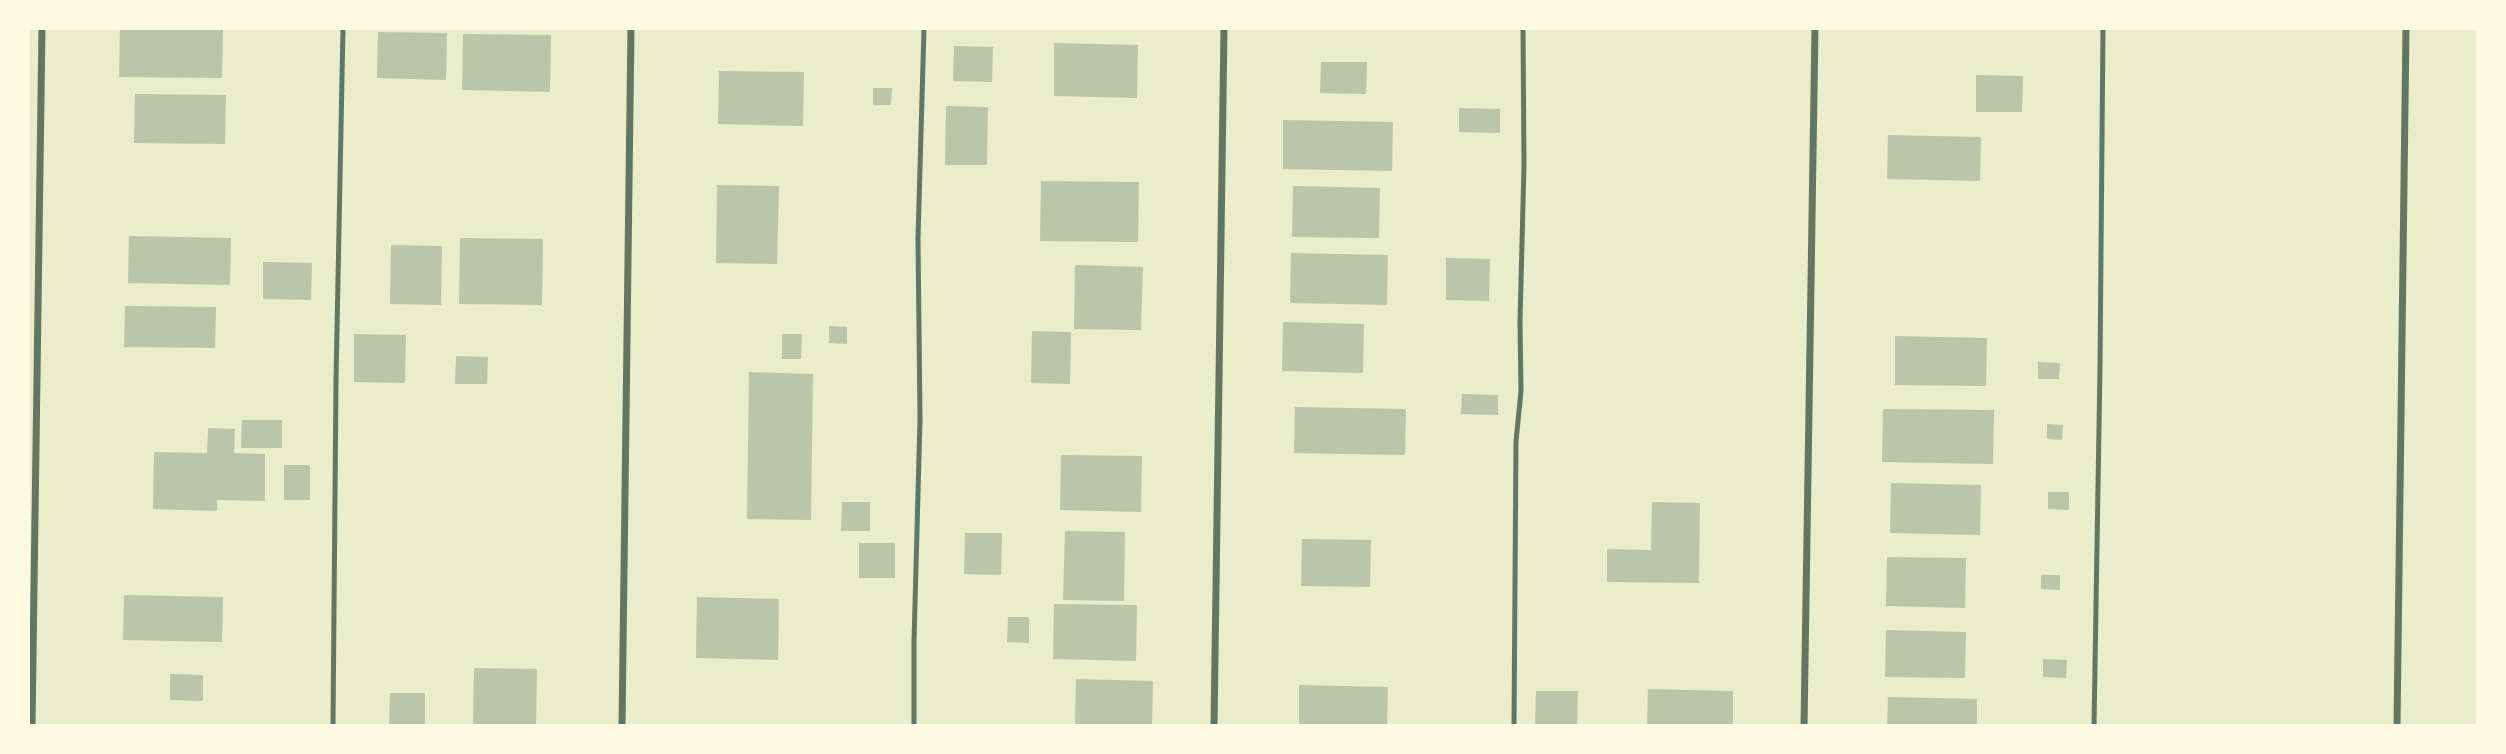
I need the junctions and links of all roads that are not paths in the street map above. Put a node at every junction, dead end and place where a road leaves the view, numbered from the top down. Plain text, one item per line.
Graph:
1 (42, 28) edge
2 (343, 28) edge
3 (631, 28) edge
4 (924, 28) edge
5 (1224, 28) edge
6 (1523, 28) edge
7 (1815, 28) edge
8 (2103, 28) edge
9 (2406, 28) edge
10 (32, 726) edge
11 (332, 726) edge
12 (622, 726) edge
13 (914, 726) edge
14 (1214, 726) edge
15 (1514, 726) edge
16 (1804, 726) edge
17 (2094, 726) edge
18 (2397, 726) edge

1 - 10 street
2 - 11 lane
3 - 12 street
4 - 13 lane
5 - 14 street
6 - 15 lane
7 - 16 street
8 - 17 lane
9 - 18 street

